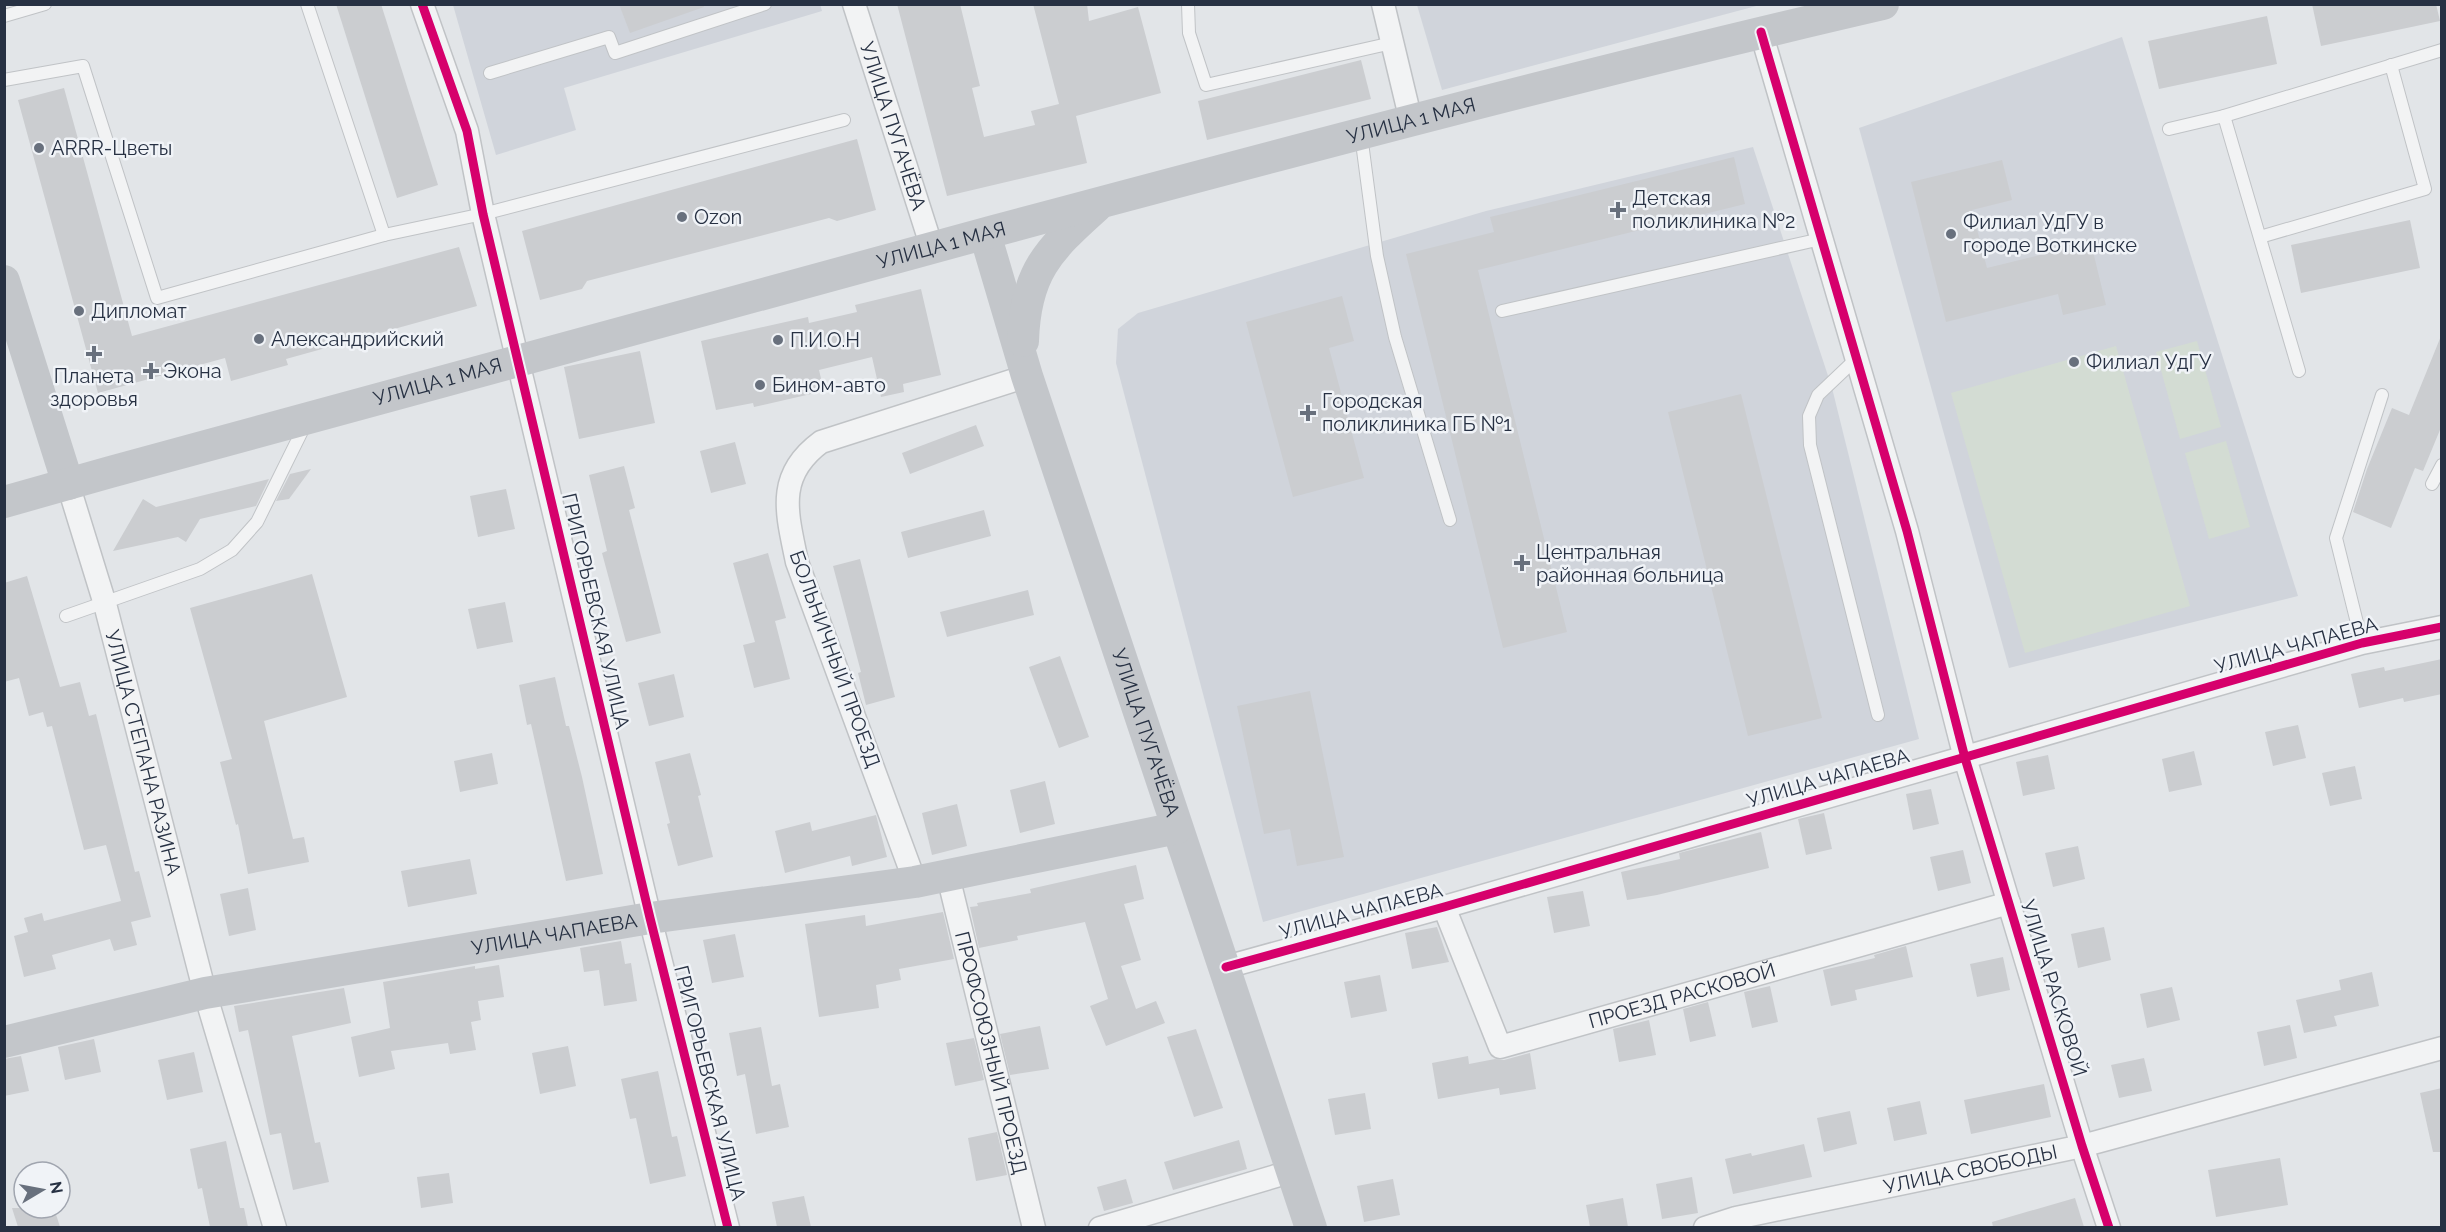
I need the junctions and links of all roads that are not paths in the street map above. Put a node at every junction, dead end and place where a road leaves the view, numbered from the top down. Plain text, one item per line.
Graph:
1 (45, 4) edge
2 (308, 4) edge
3 (422, 4) edge
4 (765, 4) edge
5 (854, 4) edge
6 (1188, 4) edge
7 (1383, 4) edge
8 (1883, 4) edge
9 (4, 16) edge
10 (1761, 32) junction
11 (1392, 43) junction
12 (2442, 50) edge
13 (2391, 65) junction
14 (490, 73) dead end
15 (4, 80) edge
16 (2224, 116) junction
17 (844, 120) dead end
18 (1411, 121) junction
19 (2169, 129) dead end
20 (1361, 134) junction
21 (1100, 203) junction
22 (483, 214) junction
23 (985, 234) junction
24 (384, 235) junction
25 (2260, 237) junction
26 (1821, 239) junction
27 (932, 248) junction
28 (4, 281) edge
29 (1502, 311) dead end
30 (1857, 358) junction
31 (518, 361) junction
32 (1025, 368) junction
33 (2299, 371) dead end
34 (2382, 395) dead end
35 (309, 416) junction
36 (2442, 465) edge
37 (2442, 474) edge
38 (69, 484) junction
39 (4, 502) edge
40 (1450, 520) dead end
41 (105, 604) junction
42 (66, 616) dead end
43 (2442, 627) edge
44 (2362, 643) junction
45 (1878, 715) dead end
46 (1965, 758) junction
47 (1177, 828) junction
48 (948, 876) junction
49 (915, 882) junction
50 (2009, 903) junction
51 (1444, 907) junction
52 (650, 918) junction
53 (1226, 967) junction
54 (204, 993) junction
55 (4, 1042) edge
56 (2442, 1048) edge
57 (2082, 1146) junction
58 (1293, 1171) junction
59 (1738, 1223) edge
60 (275, 1227) edge
61 (728, 1227) edge
62 (1034, 1227) edge
63 (1100, 1227) edge
64 (1311, 1227) edge
65 (1705, 1227) edge
66 (2109, 1227) edge

1 - 9 lane
2 - 24 lane
3 - 22 street, ГРИГОРЬЕВСКАЯ УЛИЦА
4 - 14 lane
5 - 27 street, УЛИЦА ПУГАЧЁВА
6 - 11 lane
7 - 11 street
8 - 10 main road, УЛИЦА 1 МАЯ
10 - 18 main road, УЛИЦА 1 МАЯ
10 - 26 street, УЛИЦА РАСКОВОЙ
11 - 18 street
12 - 13 lane
13 - 16 lane
13 - 25 lane
15 - 24 lane
16 - 19 lane
16 - 25 lane
17 - 22 lane
18 - 20 main road, УЛИЦА 1 МАЯ
20 - 21 main road, УЛИЦА 1 МАЯ
20 - 40 lane
21 - 23 main road, УЛИЦА 1 МАЯ
21 - 32 main road
22 - 24 lane
22 - 31 street, ГРИГОРЬЕВСКАЯ УЛИЦА
23 - 27 main road, УЛИЦА 1 МАЯ
23 - 32 main road, УЛИЦА ПУГАЧЁВА
25 - 33 lane
26 - 29 lane
26 - 30 street, УЛИЦА РАСКОВОЙ
27 - 31 main road, УЛИЦА 1 МАЯ
28 - 38 main road, УЛИЦА СТЕПАНА РАЗИНА
30 - 45 lane
30 - 46 street, УЛИЦА РАСКОВОЙ
31 - 35 main road, УЛИЦА 1 МАЯ
31 - 52 street, ГРИГОРЬЕВСКАЯ УЛИЦА
32 - 47 main road, УЛИЦА ПУГАЧЁВА
32 - 49 street, БОЛЬНИЧНЫЙ ПРОЕЗД
34 - 44 lane
35 - 38 main road, УЛИЦА 1 МАЯ
35 - 41 lane
36 - 37 lane
38 - 39 main road, УЛИЦА 1 МАЯ
38 - 41 street, УЛИЦА СТЕПАНА РАЗИНА
41 - 42 lane
41 - 54 street, УЛИЦА СТЕПАНА РАЗИНА
43 - 44 street, УЛИЦА ЧАПАЕВА
44 - 46 street, УЛИЦА ЧАПАЕВА
46 - 50 street, УЛИЦА РАСКОВОЙ
46 - 51 street, УЛИЦА ЧАПАЕВА
47 - 48 main road, УЛИЦА ЧАПАЕВА
47 - 53 main road, УЛИЦА ПУГАЧЁВА
48 - 49 main road, УЛИЦА ЧАПАЕВА
48 - 62 street, ПРОФСОЮЗНЫЙ ПРОЕЗД
49 - 52 main road, УЛИЦА ЧАПАЕВА
50 - 51 street, ПРОЕЗД РАСКОВОЙ
50 - 57 street, УЛИЦА РАСКОВОЙ
51 - 53 street, УЛИЦА ЧАПАЕВА
52 - 54 main road, УЛИЦА ЧАПАЕВА
52 - 61 street, ГРИГОРЬЕВСКАЯ УЛИЦА
53 - 58 main road, УЛИЦА ПУГАЧЁВА
54 - 55 main road, УЛИЦА ЧАПАЕВА
54 - 60 street, УЛИЦА СТЕПАНА РАЗИНА
56 - 57 street, УЛИЦА СВОБОДЫ
57 - 59 street, УЛИЦА СВОБОДЫ
57 - 66 street, УЛИЦА РАСКОВОЙ
58 - 63 street
58 - 64 main road, УЛИЦА ПУГАЧЁВА
59 - 65 street, УЛИЦА СВОБОДЫ

